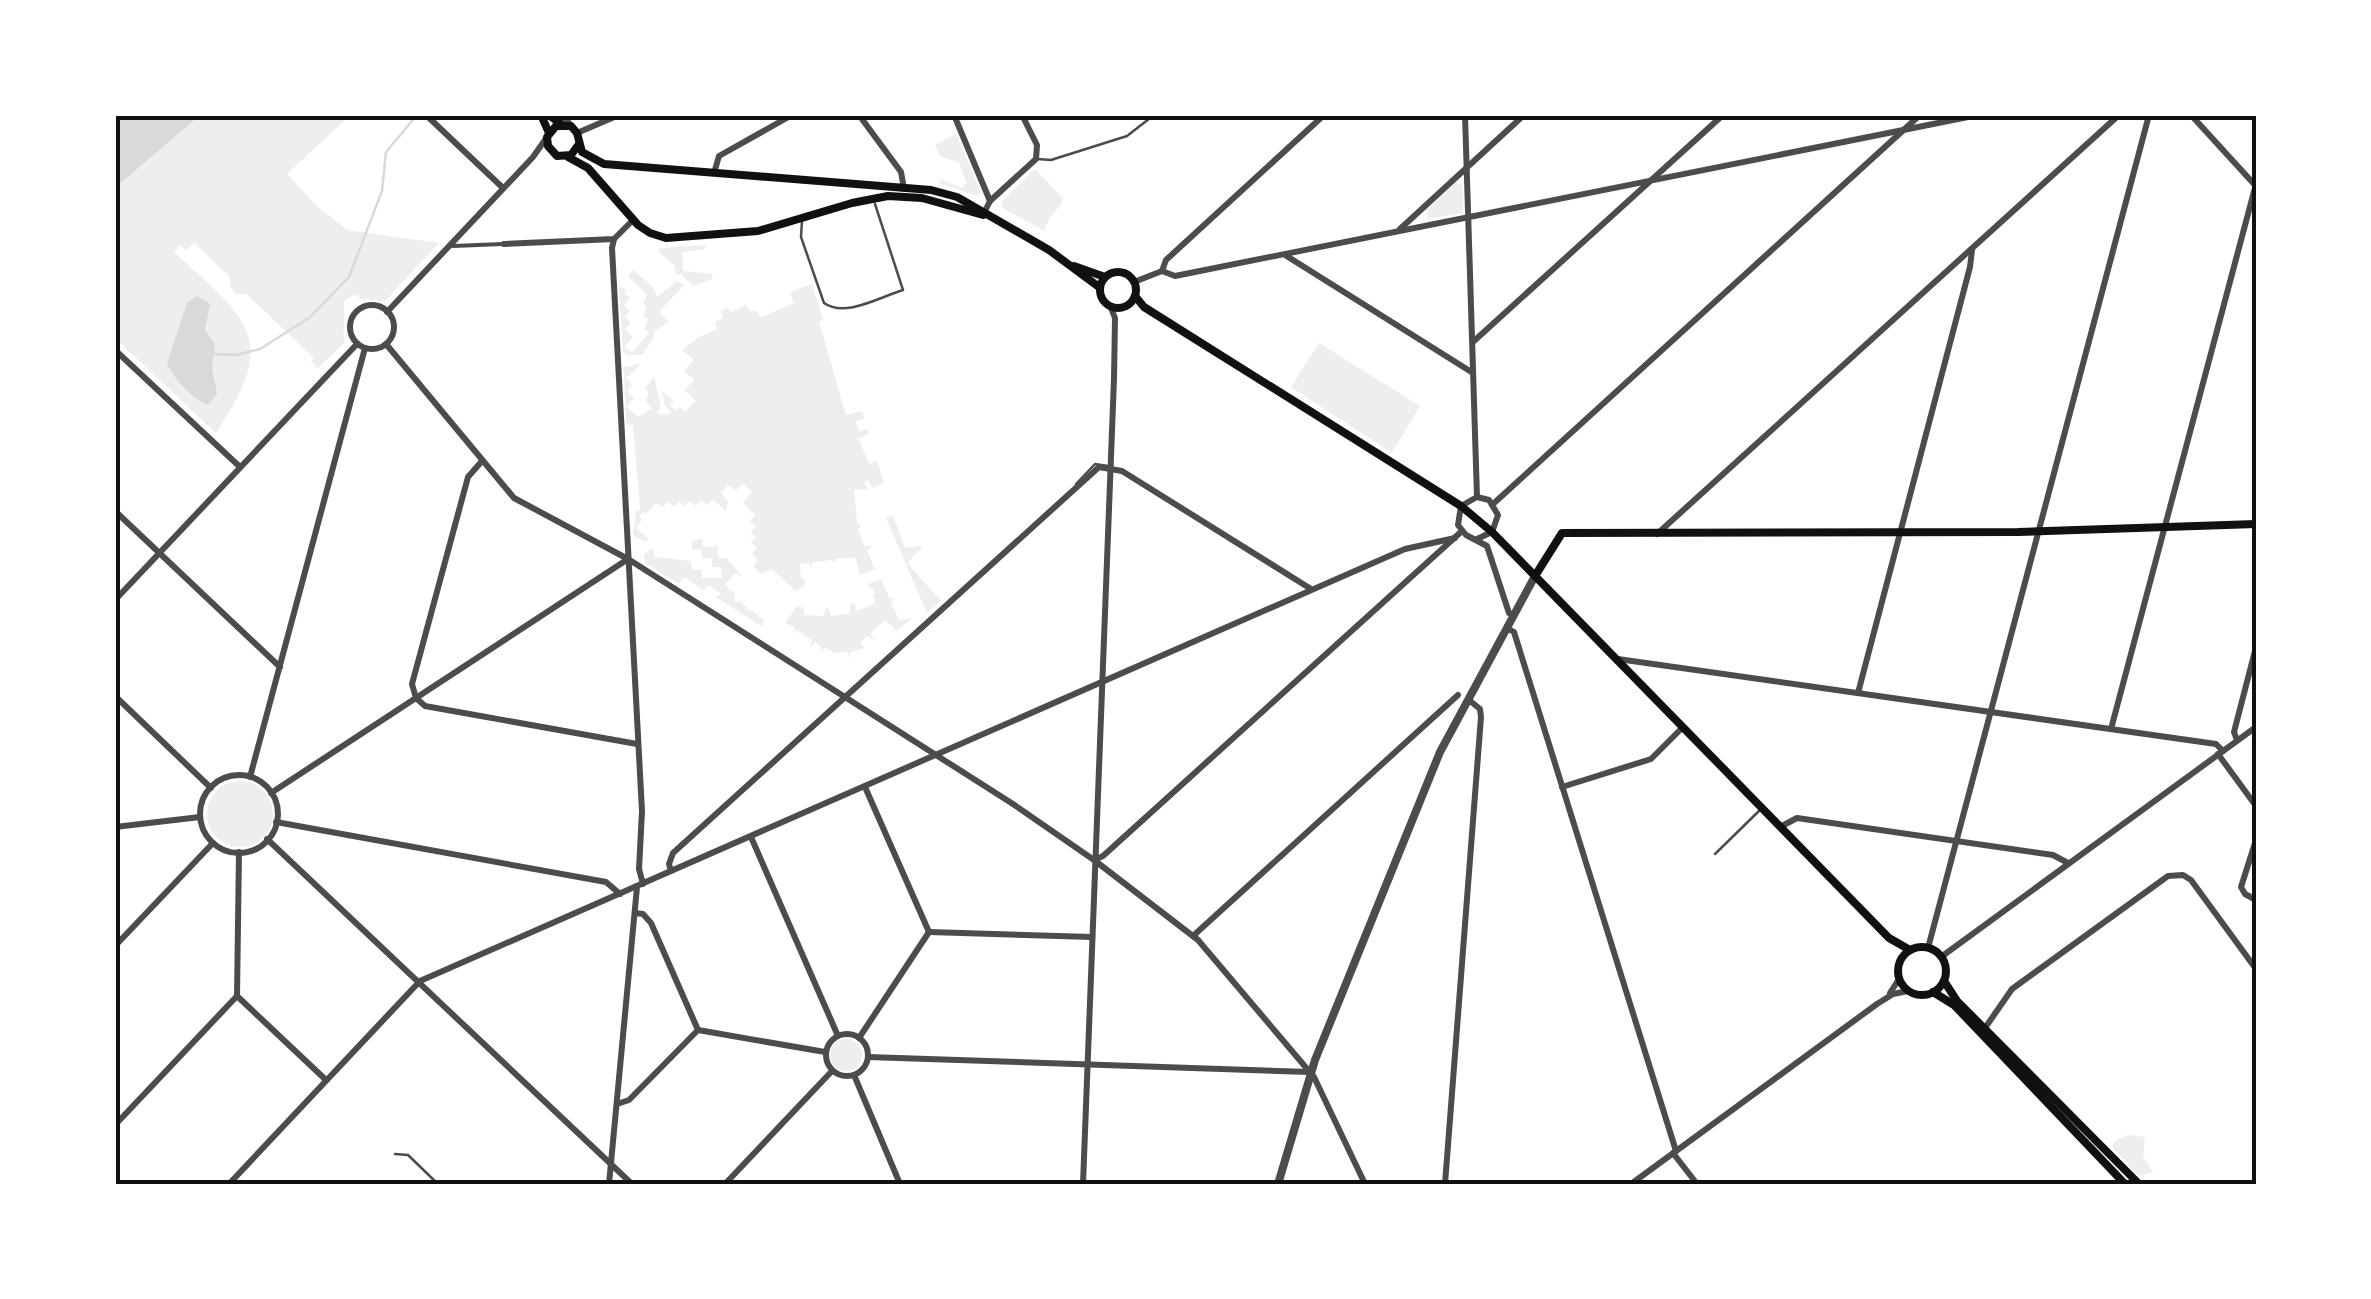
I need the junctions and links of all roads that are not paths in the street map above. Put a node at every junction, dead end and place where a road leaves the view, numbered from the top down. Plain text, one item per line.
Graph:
1 (426, 115) edge
2 (542, 115) edge
3 (549, 115) edge
4 (619, 115) edge
5 (792, 115) edge
6 (859, 115) edge
7 (954, 115) edge
8 (1022, 115) edge
9 (1154, 115) edge
10 (1324, 115) edge
11 (1465, 115) edge
12 (1524, 115) edge
13 (1723, 115) edge
14 (1920, 115) edge
15 (1978, 115) edge
16 (2120, 115) edge
17 (2149, 115) edge
18 (2191, 115) edge
19 (568, 125) edge
20 (1904, 130) junction
21 (548, 135) junction
22 (579, 144) junction
23 (553, 154) junction
24 (566, 156) junction
25 (533, 157) junction
26 (1036, 159) junction
27 (1467, 167) junction
28 (714, 173) junction
29 (1650, 181) junction
30 (841, 182) junction
31 (2256, 185) edge
32 (887, 186) junction
33 (904, 187) junction
34 (503, 188) junction
35 (912, 196) junction
36 (874, 198) junction
37 (990, 201) junction
38 (844, 205) junction
39 (983, 215) junction
40 (1468, 217) junction
41 (802, 218) junction
42 (632, 220) junction
43 (1399, 231) junction
44 (614, 239) junction
45 (504, 244) joint
46 (448, 246) junction
47 (1972, 249) junction
48 (1284, 254) junction
49 (1074, 266) junction
50 (1162, 270) junction
51 (1105, 277) junction
52 (1134, 282) junction
53 (1099, 286) junction
54 (1132, 300) junction
55 (1111, 308) junction
56 (387, 312) junction
57 (1473, 342) junction
58 (386, 344) junction
59 (361, 346) junction
60 (115, 350) edge
61 (1474, 374) junction
62 (482, 461) junction
63 (1110, 466) junction
64 (240, 467) junction
65 (1477, 497) junction
66 (1493, 504) junction
67 (1461, 506) junction
68 (115, 511) edge
69 (2256, 524) edge
70 (2164, 528) junction
71 (1462, 531) junction
72 (2039, 531) junction
73 (1492, 532) junction
74 (1900, 532) junction
75 (1657, 534) junction
76 (1455, 538) junction
77 (1478, 538) junction
78 (160, 552) junction
79 (628, 558) junction
80 (1535, 576) junction
81 (1312, 590) junction
82 (115, 600) edge
83 (1514, 616) junction
84 (1507, 628) junction
85 (2256, 646) edge
86 (1617, 659) junction
87 (280, 666) junction
88 (1101, 683) junction
89 (1858, 693) junction
90 (1458, 695) dead end
91 (115, 696) edge
92 (846, 697) junction
93 (416, 698) junction
94 (1469, 700) junction
95 (1442, 710) junction
96 (1991, 712) junction
97 (1458, 720) junction
98 (2256, 726) edge
99 (1683, 727) junction
100 (2111, 728) junction
101 (2238, 740) junction
102 (637, 744) junction
103 (2220, 752) junction
104 (937, 755) junction
105 (250, 777) junction
106 (865, 787) junction
107 (210, 788) junction
108 (1562, 788) junction
109 (272, 794) junction
110 (2256, 806) edge
111 (1762, 808) junction
112 (200, 818) junction
113 (276, 822) junction
114 (115, 827) edge
115 (1780, 827) junction
116 (751, 836) junction
117 (268, 840) junction
118 (2256, 840) edge
119 (1957, 842) junction
120 (213, 843) junction
121 (240, 852) junction
122 (1715, 854) dead end
123 (1094, 860) junction
124 (2068, 864) junction
125 (671, 872) junction
126 (640, 885) junction
127 (620, 894) junction
128 (2256, 900) edge
129 (634, 913) junction
130 (929, 932) junction
131 (1193, 936) junction
132 (1092, 937) junction
133 (1889, 938) junction
134 (115, 946) edge
135 (1928, 948) junction
136 (1910, 950) junction
137 (1941, 956) junction
138 (1900, 961) junction
139 (2256, 969) edge
140 (1899, 978) junction
141 (420, 981) junction
142 (1944, 981) junction
143 (1908, 991) junction
144 (1933, 992) junction
145 (237, 996) junction
146 (1886, 997) junction
147 (1985, 1028) junction
148 (698, 1030) junction
149 (838, 1036) junction
150 (859, 1038) junction
151 (826, 1052) junction
152 (868, 1056) junction
153 (1087, 1064) junction
154 (832, 1071) junction
155 (1310, 1072) junction
156 (854, 1075) junction
157 (326, 1080) junction
158 (617, 1104) junction
159 (115, 1125) edge
160 (1675, 1152) junction
161 (395, 1154) dead end
162 (611, 1164) junction
163 (228, 1184) edge
164 (438, 1184) edge
165 (609, 1184) edge
166 (632, 1184) edge
167 (725, 1184) edge
168 (899, 1184) edge
169 (929, 1184) edge
170 (1083, 1184) edge
171 (1278, 1184) edge
172 (1365, 1184) edge
173 (1445, 1184) edge
174 (1631, 1184) edge
175 (1697, 1184) edge
176 (2125, 1184) edge
177 (2139, 1184) edge

1 - 34 street
2 - 21 main road
3 - 19 main road
4 - 19 street
5 - 28 street
6 - 33 street
7 - 37 street
8 - 26 street
9 - 26 lane
10 - 50 street
11 - 27 street
12 - 27 street
13 - 29 street
14 - 20 street
15 - 20 street
16 - 47 street
17 - 72 street
18 - 31 street
19 - 21 main road
19 - 22 main road
20 - 29 street
20 - 66 street
21 - 23 main road
21 - 25 street
22 - 24 main road
22 - 28 main road
23 - 24 main road
23 - 25 street
24 - 42 main road
25 - 34 street
26 - 37 street
27 - 40 street
27 - 43 street
28 - 30 main road
29 - 40 street
29 - 57 street
30 - 32 main road
30 - 38 main road
31 - 70 street
32 - 33 main road
32 - 36 street
33 - 35 street
33 - 39 main road
34 - 46 street
35 - 36 main road
35 - 39 main road
36 - 38 main road
36 - 41 lane
37 - 39 street
38 - 41 main road
39 - 49 main road
40 - 43 street
40 - 57 street
41 - 42 main road
42 - 44 street
43 - 48 street
44 - 45 street
44 - 79 street
45 - 46 street
46 - 56 street
47 - 74 street
47 - 75 street
48 - 50 street
48 - 61 street
49 - 51 main road
49 - 53 main road
50 - 52 street
51 - 52 main road
51 - 53 main road
52 - 54 main road
53 - 55 main road
54 - 55 main road
54 - 67 main road
55 - 63 street
56 - 58 street
56 - 59 street
57 - 61 street
58 - 59 street
58 - 62 street
59 - 64 street
59 - 87 street
60 - 64 street
61 - 65 street
62 - 79 street
62 - 93 street
63 - 81 street
63 - 88 street
63 - 92 street
64 - 78 street
65 - 66 street
65 - 67 street
66 - 73 street
67 - 71 street
67 - 73 main road
68 - 78 street
69 - 70 main road
70 - 72 main road
70 - 100 street
71 - 76 street
71 - 77 street
72 - 74 main road
72 - 96 street
73 - 77 street
73 - 80 main road
74 - 75 main road
74 - 89 street
75 - 80 main road
76 - 81 street
76 - 123 street
77 - 83 street
78 - 82 street
78 - 87 street
79 - 92 street
79 - 93 street
79 - 102 street
80 - 83 street
80 - 86 main road
81 - 88 street
83 - 84 street
84 - 94 street
84 - 108 street
85 - 101 street
86 - 89 street
86 - 99 main road
87 - 105 street
88 - 104 street
88 - 123 street
89 - 96 street
90 - 95 street
91 - 107 street
92 - 104 street
92 - 125 street
93 - 102 street
93 - 109 street
94 - 97 street
94 - 173 street
95 - 97 street
95 - 131 street
96 - 100 street
96 - 119 street
97 - 155 street
98 - 101 street
99 - 108 street
99 - 111 main road
100 - 103 street
101 - 103 street
102 - 126 street
103 - 110 street
103 - 124 street
104 - 106 street
104 - 123 street
105 - 107 street
105 - 109 street
106 - 116 street
106 - 130 street
107 - 112 street
108 - 160 street
109 - 113 street
111 - 115 main road
111 - 122 lane
112 - 114 street
112 - 120 street
113 - 117 street
113 - 127 street
115 - 119 street
115 - 133 main road
116 - 125 street
116 - 149 street
117 - 121 street
117 - 141 street
118 - 128 street
119 - 124 street
119 - 135 street
120 - 121 street
120 - 134 street
121 - 145 street
123 - 131 street
123 - 132 street
124 - 137 street
125 - 126 street
126 - 127 street
126 - 129 street
127 - 141 street
129 - 148 street
129 - 158 street
130 - 132 street
130 - 150 street
131 - 155 street
132 - 153 street
133 - 136 main road
133 - 138 main road
135 - 136 main road
135 - 137 main road
136 - 138 main road
137 - 142 main road
138 - 140 main road
139 - 147 street
140 - 143 main road
140 - 146 street
141 - 157 street
141 - 162 street
142 - 144 main road
142 - 147 main road
143 - 144 main road
143 - 146 street
144 - 176 main road
145 - 157 street
145 - 159 street
146 - 160 street
147 - 177 main road
148 - 151 street
148 - 158 street
149 - 150 street
149 - 151 street
150 - 152 street
151 - 154 street
152 - 153 street
152 - 156 street
153 - 155 street
153 - 170 street
154 - 156 street
154 - 167 street
155 - 171 street
155 - 172 street
156 - 168 street
157 - 163 street
158 - 162 street
160 - 174 street
160 - 175 street
161 - 164 lane
162 - 165 street
162 - 166 street
168 - 169 street

